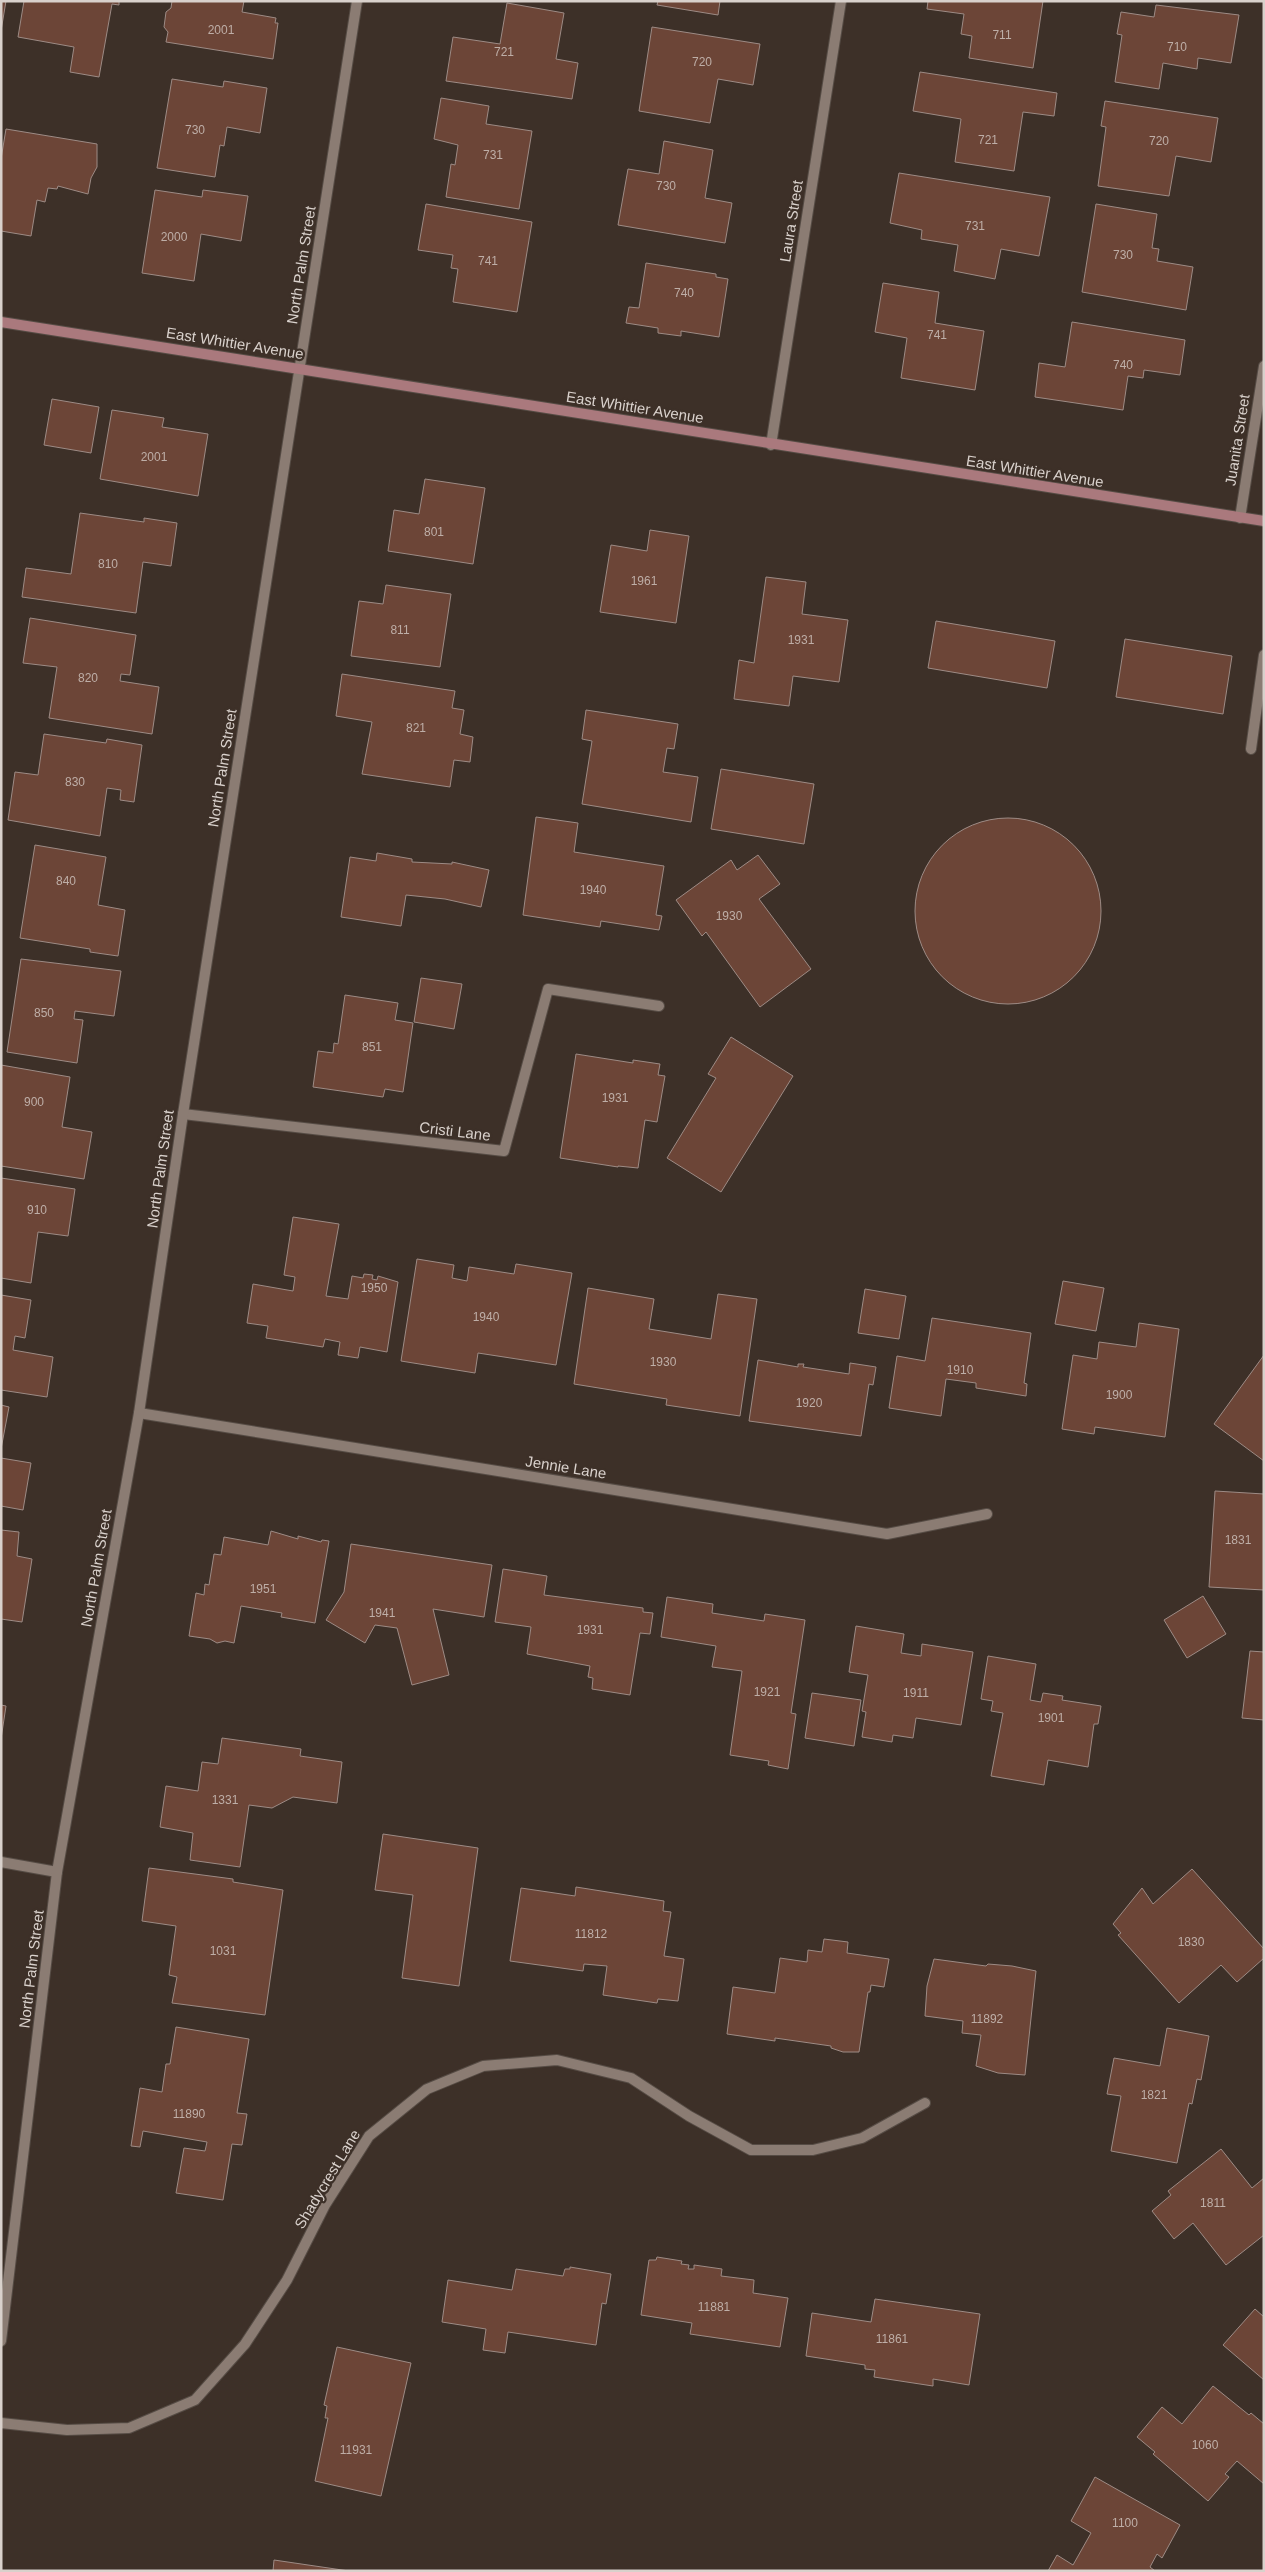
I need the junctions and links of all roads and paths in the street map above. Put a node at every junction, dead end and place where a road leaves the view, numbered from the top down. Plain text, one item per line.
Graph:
1 (357, 1) edge
2 (841, 1) edge
3 (1, 322) edge
4 (1264, 366) edge
5 (300, 368) junction
6 (771, 445) junction
7 (1240, 518) junction
8 (1264, 522) edge
9 (1264, 655) edge
10 (1251, 750) dead end
11 (659, 1006) dead end
12 (183, 1114) junction
13 (139, 1413) junction
14 (987, 1514) dead end
15 (1, 1862) edge
16 (58, 1872) junction
17 (925, 2103) dead end
18 (1, 2341) edge
19 (1, 2423) edge

1 - 5 street, North Palm Street
2 - 6 street, Laura Street
3 - 5 street, East Whittier Avenue
4 - 7 street, Juanita Street
5 - 6 street, East Whittier Avenue
5 - 12 street, North Palm Street
6 - 7 street, East Whittier Avenue
7 - 8 street, East Whittier Avenue
9 - 10 street
11 - 12 street, Cristi Lane
12 - 13 street, North Palm Street
13 - 14 street, Jennie Lane
13 - 16 street, North Palm Street
15 - 16 street
16 - 18 street, North Palm Street
17 - 19 street, Shadycrest Lane

